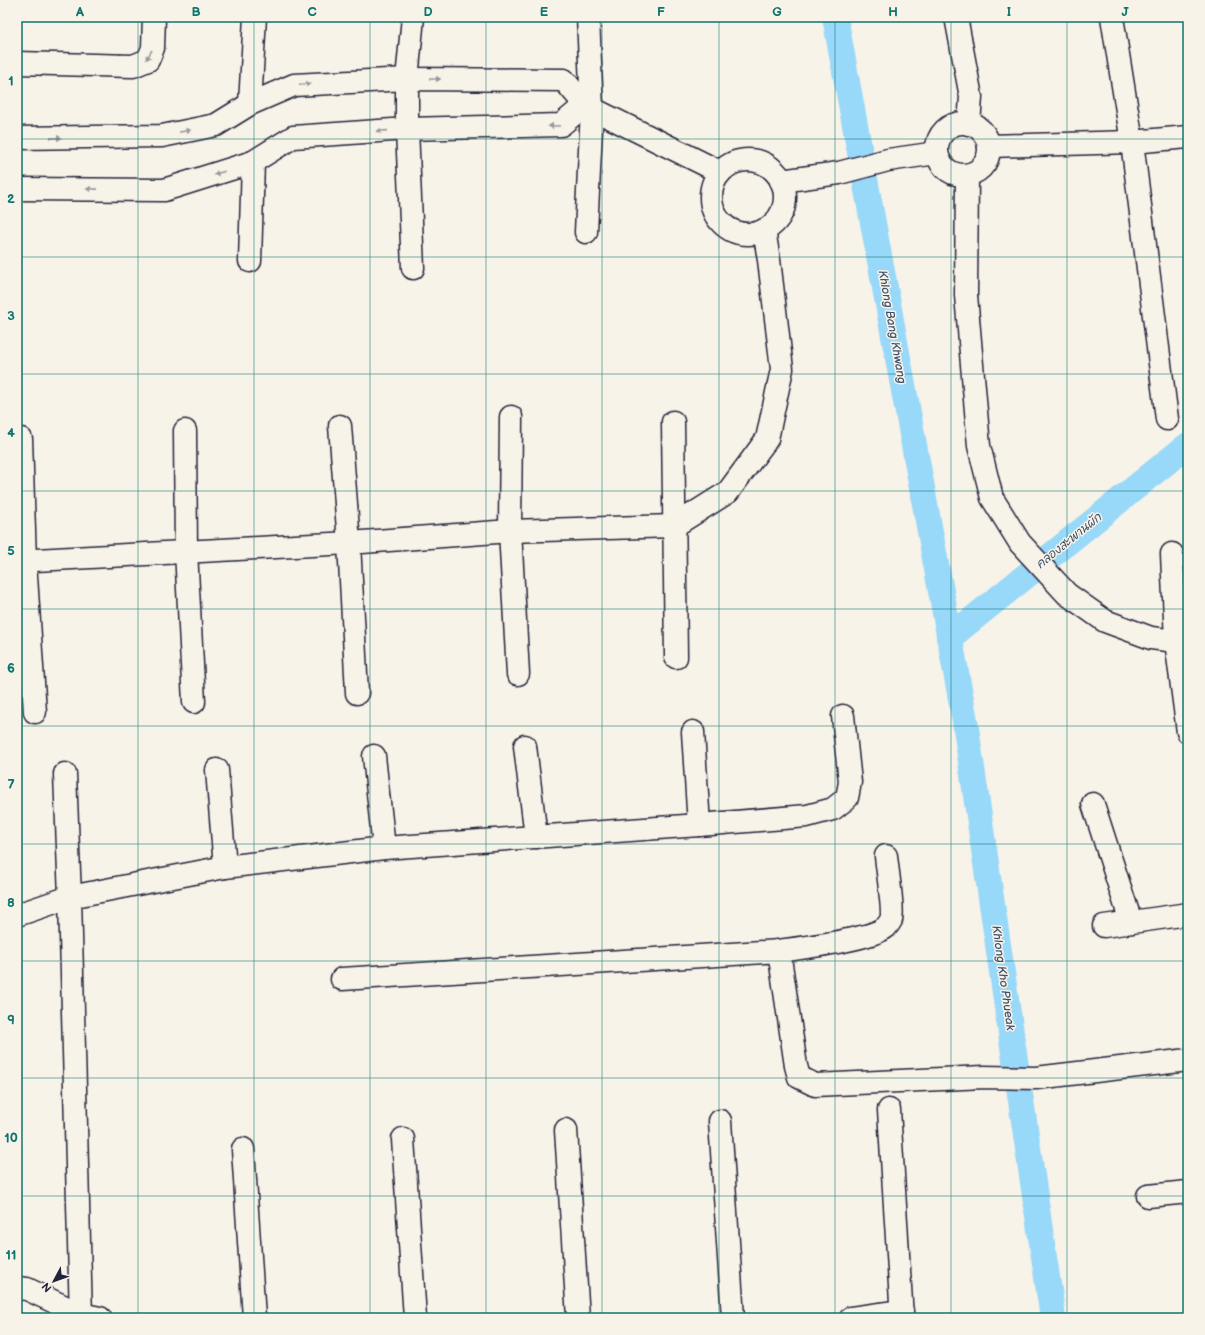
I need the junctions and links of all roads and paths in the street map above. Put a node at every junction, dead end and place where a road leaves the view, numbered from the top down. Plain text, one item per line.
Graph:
1 (154, 17) edge
2 (255, 17) edge
3 (413, 17) edge
4 (588, 17) edge
5 (956, 17) edge
6 (1112, 17) edge
7 (17, 63) edge
8 (407, 79) junction
9 (250, 104) junction
10 (589, 107) junction
11 (969, 124) junction
12 (407, 130) junction
13 (1188, 137) edge
14 (17, 138) edge
15 (1132, 142) junction
16 (989, 146) junction
17 (937, 153) junction
18 (253, 162) junction
19 (720, 172) junction
20 (967, 176) junction
21 (781, 181) junction
22 (17, 189) edge
23 (764, 230) junction
24 (586, 232) dead end
25 (250, 261) dead end
26 (413, 268) dead end
27 (511, 417) dead end
28 (1167, 419) dead end
29 (673, 422) dead end
30 (340, 426) dead end
31 (185, 431) dead end
32 (21, 439) dead end
33 (674, 526) junction
34 (510, 531) junction
35 (350, 543) junction
36 (186, 551) junction
37 (1172, 554) dead end
38 (21, 561) edge
39 (1182, 640) edge
40 (676, 657) dead end
41 (518, 674) dead end
42 (357, 693) dead end
43 (194, 702) dead end
44 (35, 712) dead end
45 (843, 716) dead end
46 (692, 732) dead end
47 (1188, 732) edge
48 (525, 746) dead end
49 (374, 756) dead end
50 (217, 770) dead end
51 (65, 774) dead end
52 (1093, 804) dead end
53 (699, 825) junction
54 (536, 837) junction
55 (384, 848) junction
56 (886, 856) dead end
57 (224, 867) junction
58 (70, 897) junction
59 (1188, 914) edge
60 (17, 915) edge
61 (1132, 922) junction
62 (1104, 926) dead end
63 (779, 951) junction
64 (342, 978) dead end
65 (1188, 1060) edge
66 (889, 1110) dead end
67 (720, 1121) dead end
68 (566, 1130) dead end
69 (403, 1139) dead end
70 (243, 1149) dead end
71 (1188, 1192) edge
72 (1148, 1196) dead end
73 (17, 1288) edge
74 (902, 1315) edge
75 (87, 1317) edge
76 (254, 1318) edge
77 (415, 1318) edge
78 (578, 1318) edge
79 (733, 1318) edge
80 (851, 1318) edge

1 -> 7 street
2 - 9 street
3 - 8 street
4 - 10 street
5 - 11 street
6 - 15 street
9 -> 8 street
8 -> 10 street
8 - 12 street
14 -> 9 street
10 -> 12 street
10 - 19 street
10 - 24 street
11 - 16 street
11 - 17 street
12 -> 18 street
12 - 26 street
13 - 15 street
15 - 16 street
15 - 28 street
16 - 20 street
17 - 20 street
17 - 21 street
18 -> 22 street
18 - 25 street
19 - 21 street
19 - 23 street
20 - 39 street
21 - 23 street
23 - 33 street
27 - 34 street
29 - 33 street
30 - 35 street
31 - 36 street
32 - 38 street
33 - 34 street
33 - 40 street
34 - 35 street
34 - 41 street
35 - 36 street
35 - 42 street
36 - 38 street
36 - 43 street
37 - 39 street
38 - 44 street
39 - 47 street
45 - 53 street
46 - 53 street
48 - 54 street
49 - 55 street
50 - 57 street
51 - 58 street
52 - 61 street
53 - 54 street
54 - 55 street
55 - 57 street
56 - 63 street
57 - 58 street
58 - 60 street
58 - 75 street
59 - 61 street
61 - 62 street
63 - 64 street
63 - 65 street
66 - 74 street
67 - 79 street
68 - 78 street
69 - 77 street
70 - 76 street
71 - 72 street
73 - 75 street
74 - 80 street

